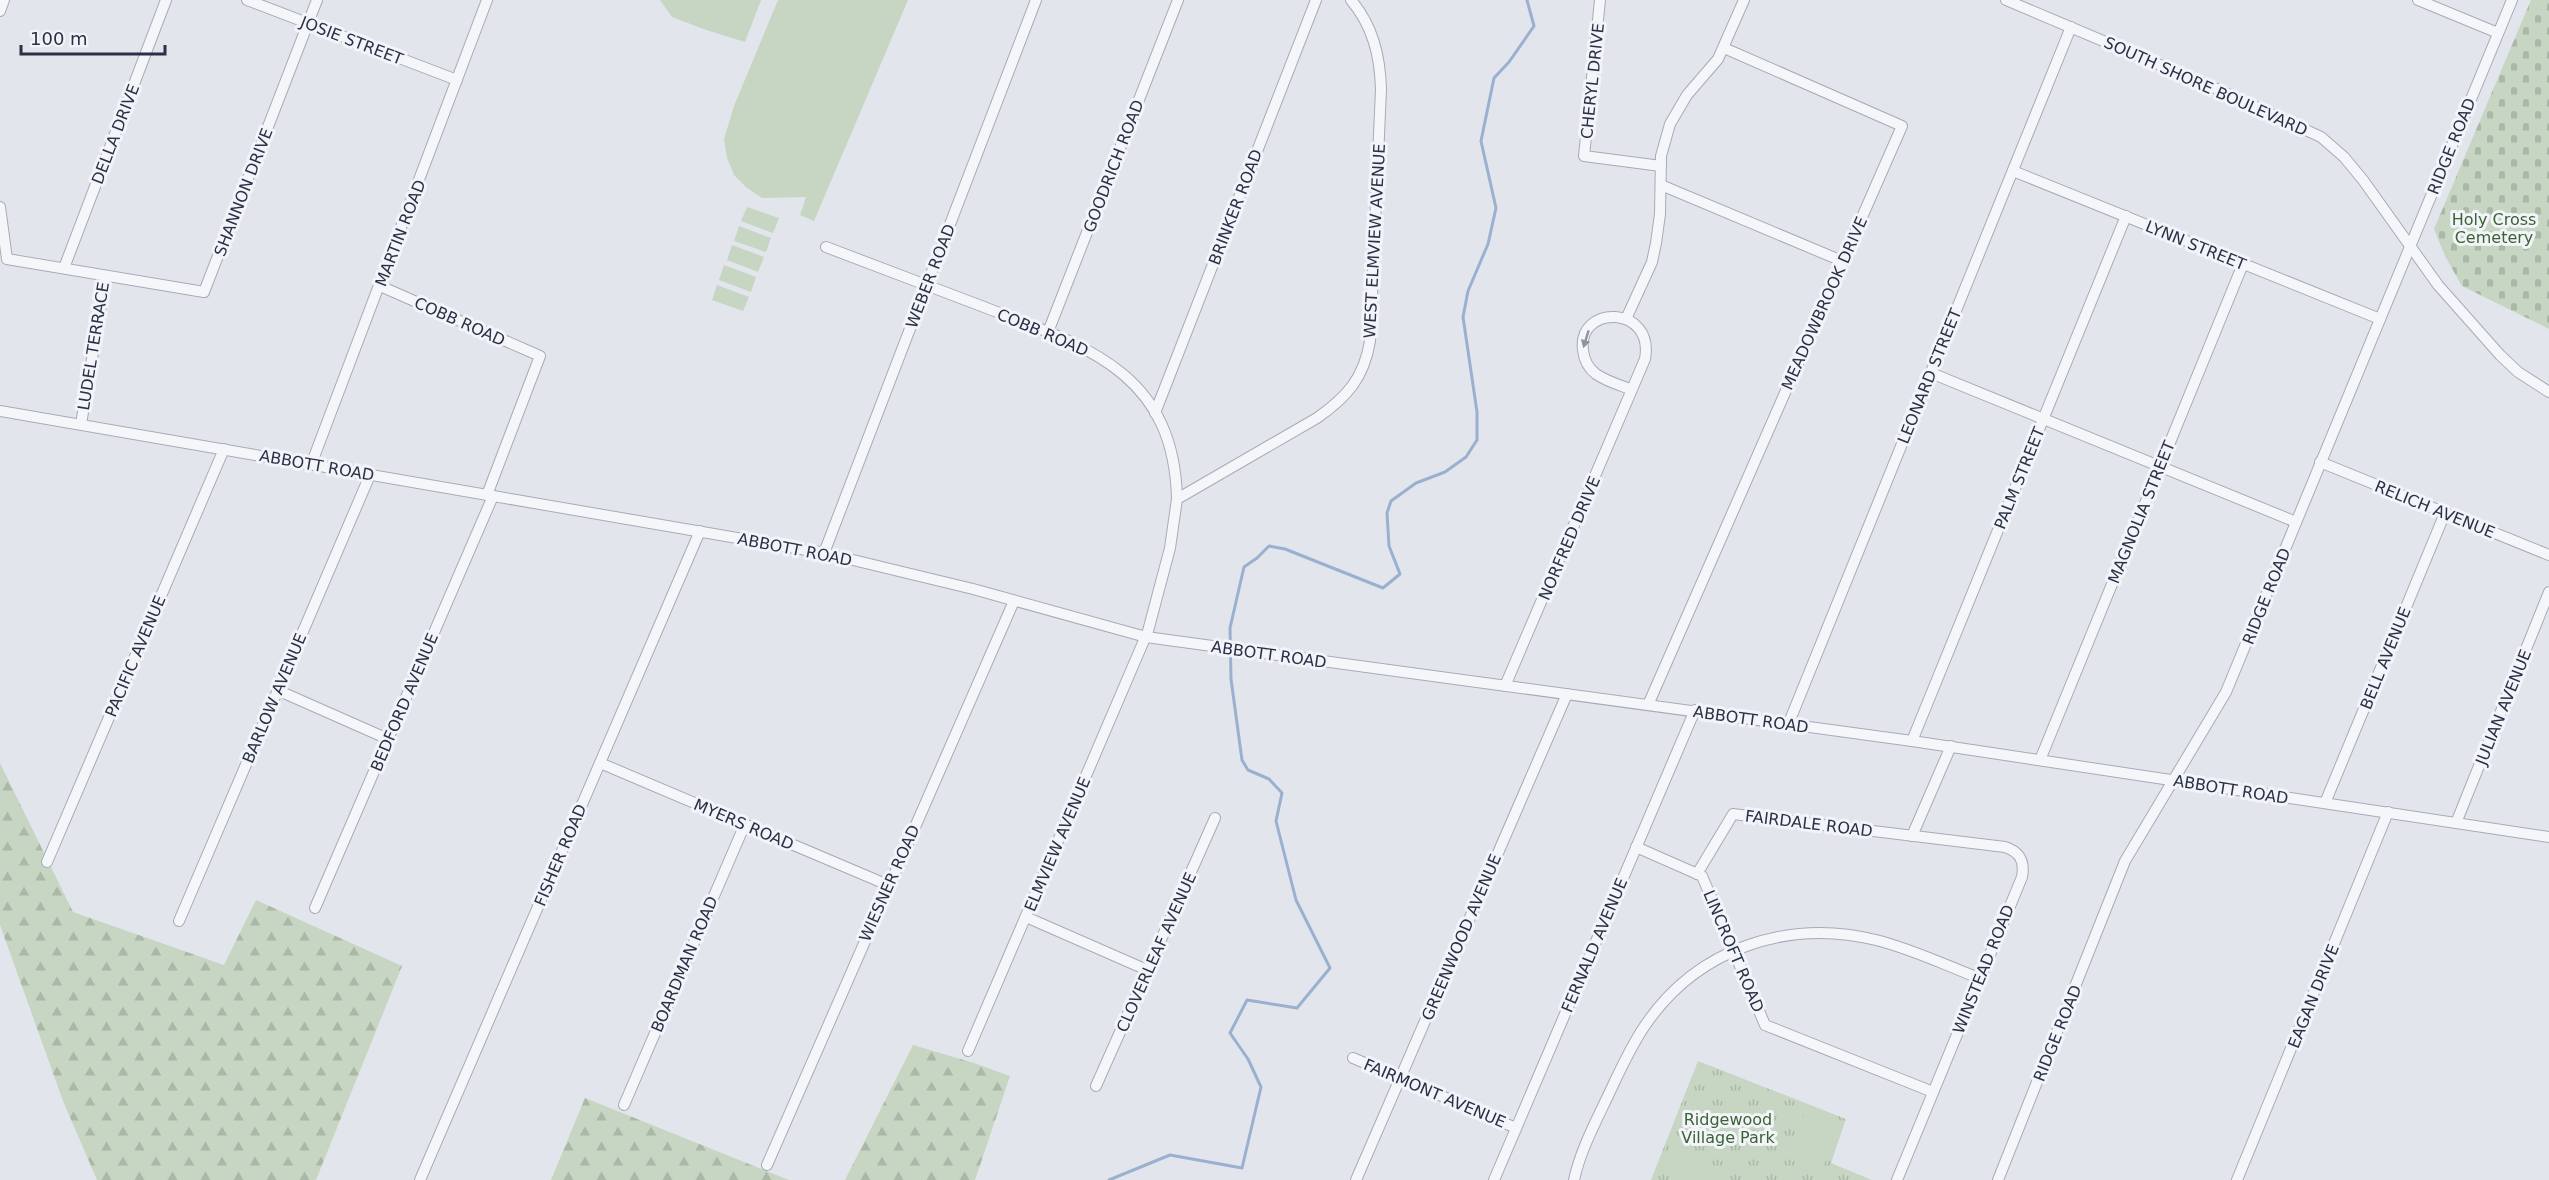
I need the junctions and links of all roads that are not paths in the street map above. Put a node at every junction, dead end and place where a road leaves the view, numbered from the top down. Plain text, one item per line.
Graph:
1 (4, 0) edge
2 (166, 0) edge
3 (247, 0) edge
4 (317, 0) edge
5 (488, 0) edge
6 (1036, 0) edge
7 (1178, 0) edge
8 (1316, 0) edge
9 (1351, 0) edge
10 (1600, 0) edge
11 (1744, 0) edge
12 (2006, 0) edge
13 (2418, 0) edge
14 (2512, 0) edge
15 (0, 11) edge
16 (308, 23) junction
17 (2071, 27) junction
18 (2498, 33) junction
19 (1724, 48) junction
20 (457, 80) junction
21 (1661, 166) junction
22 (2013, 171) junction
23 (1661, 184) junction
24 (0, 207) edge
25 (2126, 216) junction
26 (2410, 246) junction
27 (826, 247) dead end
28 (1842, 261) junction
29 (2243, 264) junction
30 (64, 268) junction
31 (106, 276) junction
32 (927, 285) junction
33 (380, 286) junction
34 (1626, 319) junction
35 (2380, 320) junction
36 (1048, 332) junction
37 (540, 357) joint
38 (1931, 373) junction
39 (1630, 389) junction
40 (2549, 392) edge
41 (0, 411) edge
42 (1155, 413) junction
43 (2044, 418) junction
44 (81, 424) junction
45 (224, 449) junction
46 (2320, 462) junction
47 (311, 465) junction
48 (2160, 466) junction
49 (370, 475) junction
50 (490, 496) junction
51 (1177, 499) junction
52 (2445, 513) junction
53 (2296, 522) junction
54 (700, 531) junction
55 (824, 553) junction
56 (2549, 555) edge
57 (2549, 592) edge
58 (1014, 601) junction
59 (1146, 637) junction
60 (1505, 686) junction
61 (277, 690) junction
62 (1567, 694) junction
63 (1648, 705) junction
64 (1695, 710) junction
65 (1788, 724) junction
66 (388, 739) junction
67 (1912, 741) junction
68 (1951, 746) junction
69 (2040, 760) junction
70 (600, 763) junction
71 (2174, 780) junction
72 (2325, 803) junction
73 (2388, 812) junction
74 (1215, 818) dead end
75 (2456, 823) junction
76 (745, 824) junction
77 (1915, 836) junction
78 (2549, 837) edge
79 (1636, 847) junction
80 (47, 862) dead end
81 (1698, 874) junction
82 (888, 885) junction
83 (315, 908) dead end
84 (1026, 917) junction
85 (179, 921) dead end
86 (1734, 950) junction
87 (1147, 970) junction
88 (1979, 978) junction
89 (968, 1051) dead end
90 (1353, 1058) dead end
91 (1400, 1078) junction
92 (1096, 1086) dead end
93 (1933, 1092) junction
94 (624, 1105) dead end
95 (1516, 1128) junction
96 (767, 1166) dead end
97 (420, 1180) edge
98 (1356, 1180) edge
99 (1494, 1180) edge
100 (1574, 1180) edge
101 (1898, 1180) edge
102 (1998, 1180) edge
103 (2237, 1180) edge

1 - 15 street
2 - 30 street, DELLA DRIVE
3 - 16 street, JOSIE STREET
4 - 16 street, SHANNON DRIVE
5 - 20 street, MARTIN ROAD
6 - 32 street, WEBER ROAD
7 - 36 street, GOODRICH ROAD
8 - 42 street, BRINKER ROAD
9 - 51 street, WEST ELMVIEW AVENUE
10 - 21 street, CHERYL DRIVE
11 - 19 street
12 - 17 street, SOUTH SHORE BOULEVARD
13 - 18 street
14 - 18 street, RIDGE ROAD
16 - 20 street, JOSIE STREET
16 - 31 street, SHANNON DRIVE
17 - 22 street, LEONARD STREET
17 - 26 street, SOUTH SHORE BOULEVARD
18 - 26 street, RIDGE ROAD
19 - 21 street
19 - 28 street, MEADOWBROOK DRIVE
20 - 33 street, MARTIN ROAD
21 - 23 street
22 - 25 street, LYNN STREET
22 - 38 street, LEONARD STREET
23 - 28 street
23 - 34 street
24 - 30 street, LUDEL TERRACE
25 - 29 street, LYNN STREET
25 - 43 street, PALM STREET
26 - 35 street, RIDGE ROAD
26 - 40 street, SOUTH SHORE BOULEVARD
27 - 32 street, COBB ROAD
28 - 63 street, MEADOWBROOK DRIVE
29 - 35 street, LYNN STREET
29 - 48 street, MAGNOLIA STREET
30 - 31 street, LUDEL TERRACE
31 - 44 street, LUDEL TERRACE
32 - 36 street, COBB ROAD
32 - 55 street, WEBER ROAD
33 - 37 street, COBB ROAD
33 - 47 street, MARTIN ROAD
34 - 39 street, NORFRED DRIVE
34 -> 39 street
35 - 46 street, RIDGE ROAD
36 - 42 street, COBB ROAD
37 - 50 street, BEDFORD AVENUE
38 - 43 street
38 - 65 street, LEONARD STREET
39 - 60 street, NORFRED DRIVE
41 - 44 street, ABBOTT ROAD
42 - 51 street, COBB ROAD
43 - 48 street
43 - 67 street, PALM STREET
44 - 45 street, ABBOTT ROAD
45 - 47 street, ABBOTT ROAD
45 - 80 street, PACIFIC AVENUE
46 - 52 street, RELICH AVENUE
46 - 53 street, RIDGE ROAD
47 - 49 street, ABBOTT ROAD
48 - 53 street
48 - 69 street, MAGNOLIA STREET
49 - 50 street, ABBOTT ROAD
49 - 61 street, BARLOW AVENUE
50 - 54 street, ABBOTT ROAD
50 - 66 street, BEDFORD AVENUE
51 - 59 street
52 - 56 street, RELICH AVENUE
52 - 72 street, BELL AVENUE
53 - 71 street, RIDGE ROAD
54 - 55 street, ABBOTT ROAD
54 - 70 street, FISHER ROAD
55 - 58 street, ABBOTT ROAD
57 - 75 street, JULIAN AVENUE
58 - 59 street, ABBOTT ROAD
58 - 82 street, WIESNER ROAD
59 - 60 street, ABBOTT ROAD
59 - 84 street, ELMVIEW AVENUE
60 - 62 street, ABBOTT ROAD
61 - 66 street
61 - 85 street, BARLOW AVENUE
62 - 63 street, ABBOTT ROAD
62 - 91 street, GREENWOOD AVENUE
63 - 64 street, ABBOTT ROAD
64 - 65 street, ABBOTT ROAD
64 - 79 street, FERNALD AVENUE
65 - 67 street, ABBOTT ROAD
66 - 83 street, BEDFORD AVENUE
67 - 68 street, ABBOTT ROAD
68 - 69 street, ABBOTT ROAD
68 - 77 street
69 - 71 street, ABBOTT ROAD
70 - 76 street, MYERS ROAD
70 - 97 street, FISHER ROAD
71 - 72 street, ABBOTT ROAD
71 - 102 street, RIDGE ROAD
72 - 73 street, ABBOTT ROAD
73 - 75 street, ABBOTT ROAD
73 - 103 street, EAGAN DRIVE
74 - 87 street, CLOVERLEAF AVENUE
75 - 78 street, ABBOTT ROAD
76 - 82 street, MYERS ROAD
76 - 94 street, BOARDMAN ROAD
77 - 81 street, FAIRDALE ROAD
77 - 88 street, WINSTEAD ROAD
79 - 81 street, LINCROFT ROAD
79 - 95 street, FERNALD AVENUE
81 - 86 street, LINCROFT ROAD
82 - 96 street, WIESNER ROAD
84 - 87 street
84 - 89 street, ELMVIEW AVENUE
86 - 88 street
86 - 93 street, LINCROFT ROAD
86 - 100 street
87 - 92 street, CLOVERLEAF AVENUE
88 - 93 street, WINSTEAD ROAD
90 - 91 street, FAIRMONT AVENUE
91 - 95 street, FAIRMONT AVENUE
91 - 98 street, GREENWOOD AVENUE
93 - 101 street, WINSTEAD ROAD
95 - 99 street, FERNALD AVENUE

